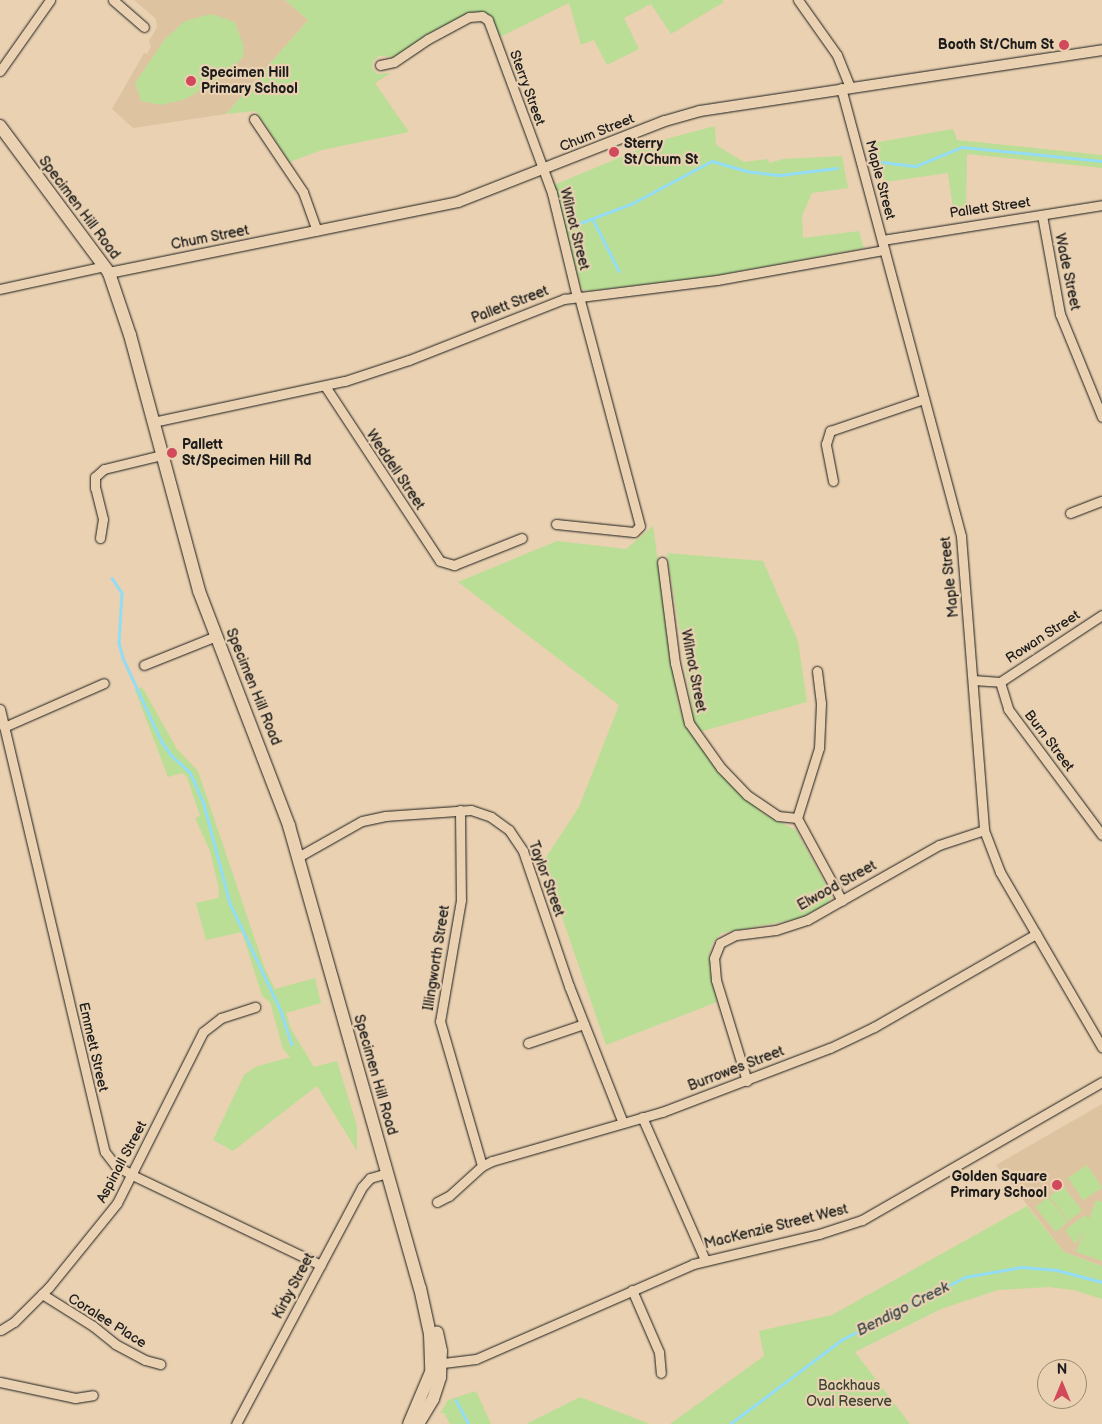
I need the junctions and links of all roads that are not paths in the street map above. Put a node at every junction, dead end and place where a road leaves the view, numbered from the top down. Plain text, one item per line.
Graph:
1 (50, 0) edge
2 (113, 0) edge
3 (798, 0) edge
4 (144, 26) dead end
5 (1102, 50) edge
6 (380, 65) dead end
7 (0, 71) edge
8 (845, 88) junction
9 (254, 119) dead end
10 (0, 126) edge
11 (543, 169) junction
12 (1102, 205) edge
13 (1042, 215) junction
14 (317, 231) junction
15 (882, 240) junction
16 (884, 250) junction
17 (107, 270) junction
18 (0, 289) edge
19 (578, 297) junction
20 (325, 386) junction
21 (924, 399) junction
22 (1102, 417) edge
23 (153, 422) junction
24 (162, 455) junction
25 (833, 481) dead end
26 (1102, 501) edge
27 (1070, 513) dead end
28 (556, 524) dead end
29 (100, 538) dead end
30 (522, 538) dead end
31 (662, 562) dead end
32 (1102, 615) edge
33 (216, 636) junction
34 (144, 665) dead end
35 (817, 671) dead end
36 (973, 680) junction
37 (1000, 682) junction
38 (104, 683) dead end
39 (0, 709) edge
40 (4, 727) junction
41 (460, 810) junction
42 (797, 818) junction
43 (984, 830) junction
44 (1102, 835) edge
45 (298, 858) junction
46 (842, 901) junction
47 (1036, 934) junction
48 (254, 1006) dead end
49 (584, 1024) junction
50 (528, 1043) dead end
51 (1102, 1047) edge
52 (747, 1081) junction
53 (1102, 1082) edge
54 (642, 1118) junction
55 (623, 1123) junction
56 (482, 1166) junction
57 (387, 1172) junction
58 (132, 1175) junction
59 (437, 1202) dead end
60 (705, 1260) junction
61 (320, 1265) junction
62 (632, 1290) junction
63 (42, 1294) junction
64 (1, 1330) edge
65 (160, 1364) dead end
66 (437, 1364) junction
67 (661, 1373) dead end
68 (0, 1382) edge
69 (93, 1395) dead end
70 (236, 1424) edge
71 (409, 1424) edge
72 (418, 1424) edge

1 - 7 street
2 - 4 street
3 - 8 street, Maple Street
5 - 8 street, Chum Street
6 - 11 street, Sterry Street
8 - 11 street, Chum Street
8 - 15 street, Maple Street
9 - 14 street
10 - 17 main road, Specimen Hill Road
11 - 14 street, Chum Street
11 - 19 street, Wilmot Street
12 - 13 street, Pallett Street
13 - 15 street, Pallett Street
13 - 22 street, Wade Street
14 - 17 street, Chum Street
15 - 16 street, Maple Street
16 - 19 street, Pallett Street
16 - 21 street, Maple Street
17 - 18 street
17 - 23 main road, Specimen Hill Road
19 - 20 street, Pallett Street
19 - 28 street, Wilmot Street
20 - 23 street, Pallett Street
20 - 30 street, Weddell Street
21 - 25 street
21 - 36 street, Maple Street
23 - 24 main road, Specimen Hill Road
24 - 29 street
24 - 33 main road, Specimen Hill Road
26 - 27 street
31 - 42 street, Wilmot Street
32 - 37 street, Rowan Street
33 - 34 street
33 - 45 main road, Specimen Hill Road
35 - 42 street
36 - 37 street
36 - 43 street, Maple Street
37 - 44 street, Burn Street
38 - 40 street
39 - 40 street, Emmett Street
40 - 58 street, Emmett Street
41 - 45 street, Taylor Street
41 - 49 street, Taylor Street
41 - 56 street, Illingworth Street
42 - 46 street
43 - 46 street, Elwood Street
43 - 47 street, Maple Street
45 - 57 main road, Specimen Hill Road
46 - 52 street, Elwood Street
47 - 51 street, Maple Street
47 - 52 street, Burrowes Street
48 - 58 street, Aspinall Street
49 - 50 street
49 - 55 street, Taylor Street
52 - 54 street, Burrowes Street
53 - 60 street, MacKenzie Street West
54 - 55 street, Burrowes Street
54 - 60 street
55 - 56 street, Burrowes Street
56 - 59 street, Burrowes Street
57 - 61 street, Kirby Street
57 - 66 main road, Specimen Hill Road
58 - 61 street, Emmett Street
58 - 63 street, Aspinall Street
60 - 62 street, MacKenzie Street West
61 - 70 street, Kirby Street
62 - 66 street, MacKenzie Street West
62 - 67 street
63 - 64 street, Aspinall Street
63 - 65 street, Coralee Place
66 - 71 main road
66 - 72 main road
68 - 69 street

